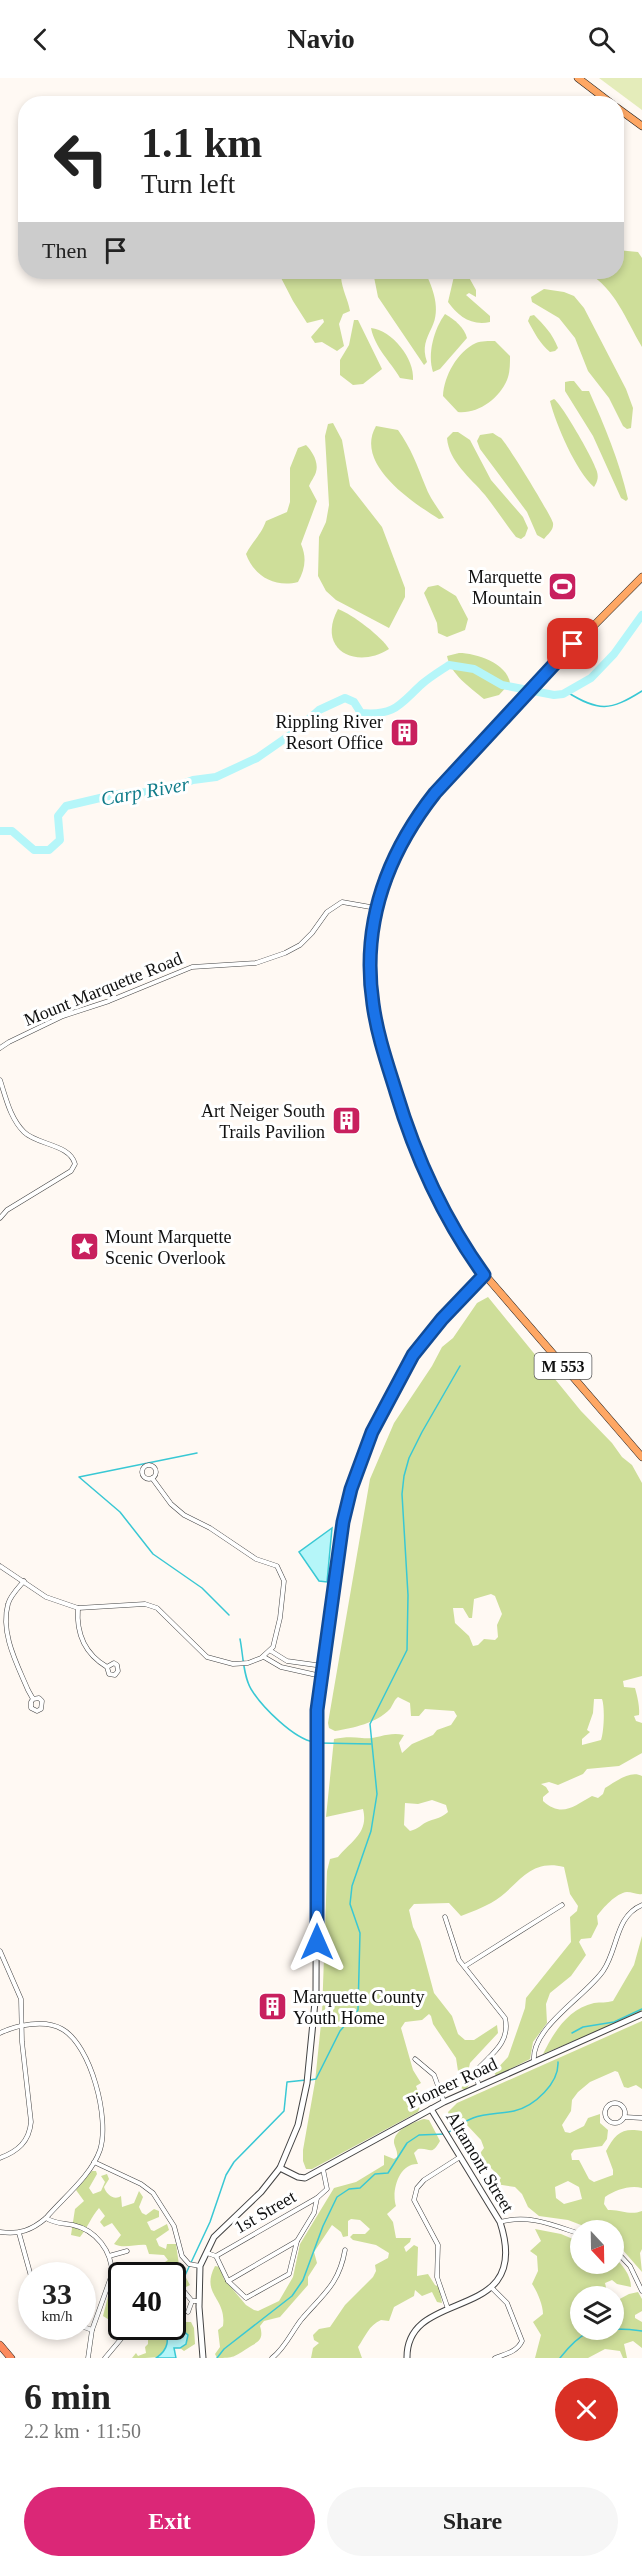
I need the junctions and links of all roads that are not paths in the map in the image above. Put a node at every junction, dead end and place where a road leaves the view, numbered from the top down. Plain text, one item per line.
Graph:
1 (579, 78) edge
2 (602, 96) edge
3 (624, 113) edge
4 (642, 126) edge
5 (642, 577) edge
6 (376, 908) junction
7 (0, 1048) edge
8 (0, 1080) edge
9 (0, 1218) edge
10 (484, 1275) junction
11 (642, 1457) edge
12 (152, 1478) dead end
13 (0, 1566) edge
14 (24, 1581) junction
15 (78, 1608) junction
16 (271, 1650) junction
17 (264, 1657) junction
18 (322, 1666) junction
19 (107, 1667) dead end
20 (321, 1676) junction
21 (33, 1699) dead end
22 (562, 1905) dead end
23 (642, 1905) edge
24 (444, 1917) dead end
25 (0, 1951) edge
26 (465, 1966) junction
27 (642, 2014) edge
28 (22, 2025) junction
29 (0, 2032) edge
30 (415, 2059) dead end
31 (534, 2062) junction
32 (479, 2086) junction
33 (444, 2102) junction
34 (431, 2109) junction
35 (624, 2117) junction
36 (642, 2118) edge
37 (460, 2157) junction
38 (0, 2158) edge
39 (94, 2162) junction
40 (280, 2168) junction
41 (323, 2169) junction
42 (317, 2198) junction
43 (46, 2218) junction
44 (500, 2222) junction
45 (570, 2230) edge
46 (0, 2232) edge
47 (19, 2233) junction
48 (297, 2241) junction
49 (345, 2250) dead end
50 (127, 2251) dead end
51 (206, 2252) junction
52 (109, 2256) junction
53 (216, 2256) junction
54 (624, 2259) edge
55 (27, 2262) edge
56 (200, 2266) junction
57 (228, 2281) junction
58 (641, 2284) edge
59 (491, 2287) junction
60 (186, 2291) edge
61 (642, 2291) edge
62 (196, 2301) junction
63 (448, 2309) junction
64 (188, 2312) dead end
65 (96, 2320) edge
66 (91, 2340) edge
67 (121, 2340) edge
68 (0, 2345) edge
69 (10, 2358) edge
70 (88, 2358) edge
71 (105, 2358) edge
72 (203, 2358) edge
73 (272, 2358) edge
74 (407, 2358) edge
75 (495, 2358) edge

1 - 2 main road
3 - 4 main road
5 - 6 main road, M 553
6 - 7 street, Mount Marquette Road
6 - 10 main road, M 553
8 - 9 street
10 - 11 main road, M 553
10 - 18 street
12 - 16 street
13 - 14 street
14 - 15 street
14 - 21 street
15 - 17 street
15 - 19 street
16 - 17 street
16 - 18 street
17 - 20 street
18 - 20 street
20 - 40 street
22 - 26 street
23 - 31 street
24 - 26 street
25 - 28 street
26 - 32 street
27 - 31 street, Pioneer Road
28 - 29 street
28 - 38 street
28 - 39 street
30 - 33 street
31 - 32 street, Pioneer Road
32 - 33 street, Pioneer Road
33 - 34 street, Pioneer Road
34 - 37 street, Altamont Street
34 - 41 street, Pioneer Road
35 - 35 street
35 - 36 street
37 - 44 street, Altamont Street
37 - 63 street
39 - 43 street
39 - 56 street
40 - 41 street, Pioneer Road
40 - 51 street
41 - 42 street, 1st Street
42 - 48 street
42 - 53 street, 1st Street
43 - 47 street
43 - 52 street
44 - 45 street
44 - 59 street, Altamont Street
46 - 47 street
47 - 55 street
48 - 57 street
48 - 57 street
49 - 73 street
50 - 52 street
51 - 53 street
51 - 56 street
52 - 65 street
53 - 57 street
54 - 58 street
56 - 62 street
58 - 61 street
59 - 63 street
59 - 75 street
60 - 62 street
62 - 64 street
62 - 72 street
63 - 74 street
66 - 70 street
67 - 71 street
68 - 69 highway

